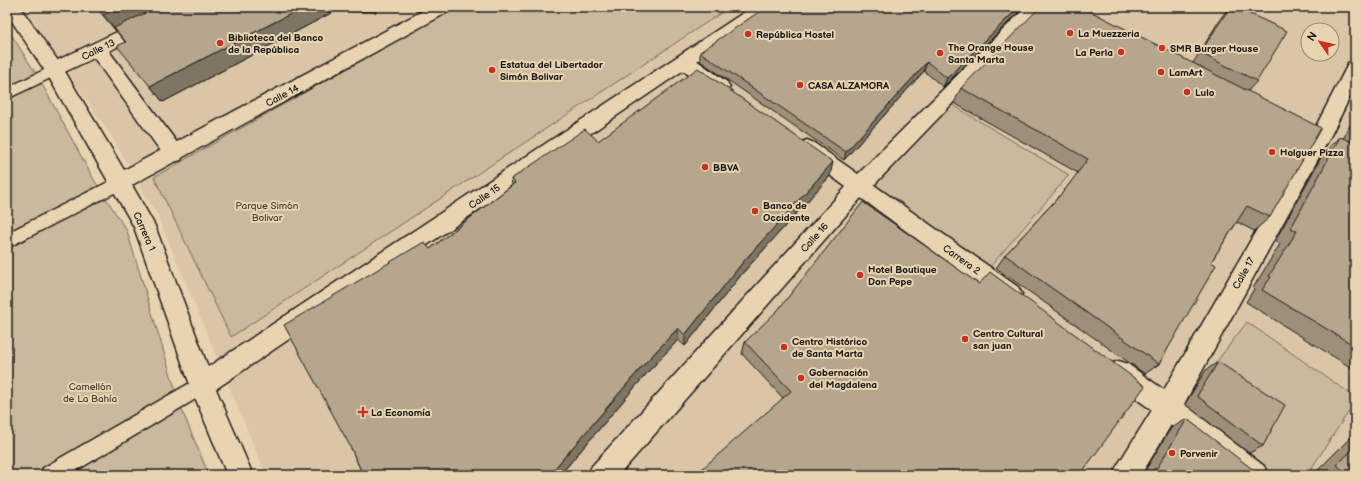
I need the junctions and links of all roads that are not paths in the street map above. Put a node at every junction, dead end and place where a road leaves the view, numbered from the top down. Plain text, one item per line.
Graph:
1 (11, 7) edge
2 (185, 7) edge
3 (444, 7) edge
4 (764, 7) edge
5 (1036, 7) edge
6 (97, 49) junction
7 (684, 62) junction
8 (1355, 68) edge
9 (54, 70) junction
10 (7, 94) edge
11 (736, 98) edge
12 (788, 135) edge
13 (174, 154) junction
14 (120, 182) junction
15 (860, 185) junction
16 (7, 240) edge
17 (1027, 306) edge
18 (1104, 361) edge
19 (202, 385) junction
20 (1168, 408) junction
21 (50, 475) edge
22 (240, 475) edge
23 (600, 475) edge
24 (1126, 475) edge
25 (1255, 475) edge

1 - 9 street, Carrera 1
2 - 6 street, Calle 13
3 - 13 street, Calle 14
4 - 7 street, Calle 15
5 - 15 street, Calle 16
6 - 9 street, Calle 13
6 - 13 street
7 - 11 street
7 - 19 street, Calle 15
8 - 20 street, Calle 17
9 - 10 lane
9 - 14 street, Carrera 1
12 - 15 street, Carrera 2
13 - 14 street, Calle 14
14 - 16 lane
14 - 19 street, Carrera 1
15 - 17 street, Carrera 2
15 - 23 street, Calle 16
18 - 20 street
19 - 21 lane
19 - 22 street, Carrera 1
20 - 24 street, Calle 17
20 - 25 street

